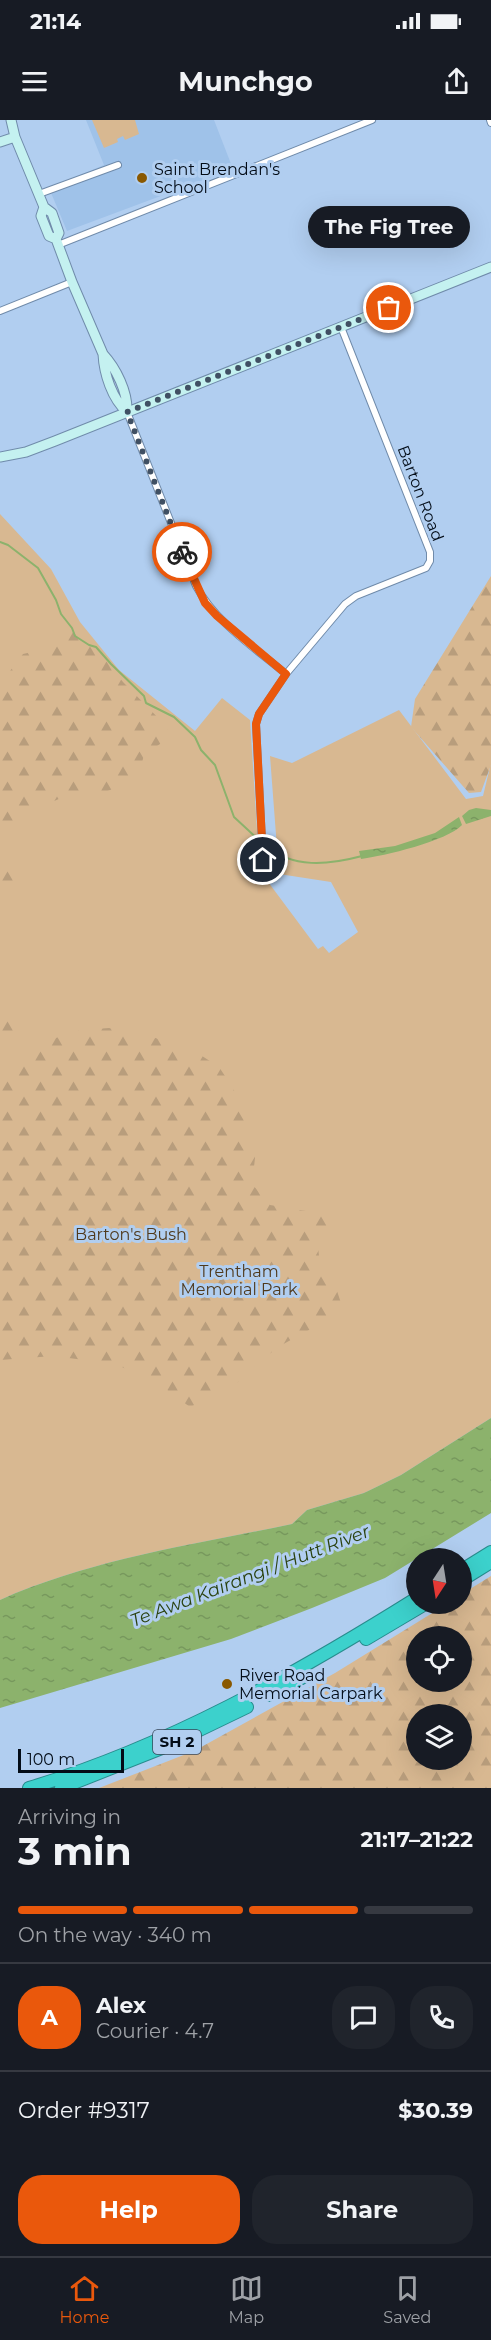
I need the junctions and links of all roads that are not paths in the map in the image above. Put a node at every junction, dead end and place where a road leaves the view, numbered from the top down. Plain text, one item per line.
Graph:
1 (11, 120) edge
2 (372, 120) edge
3 (15, 137) junction
4 (0, 142) edge
5 (118, 165) dead end
6 (39, 194) junction
7 (57, 242) junction
8 (491, 267) edge
9 (72, 282) junction
10 (0, 311) edge
11 (341, 327) junction
12 (127, 412) junction
13 (0, 457) edge
14 (286, 674) junction
15 (263, 860) dead end
16 (491, 1552) edge
17 (491, 1562) edge
18 (472, 1564) edge
19 (472, 1574) edge
20 (406, 1605) edge
21 (408, 1614) edge
22 (29, 1788) edge
23 (61, 1788) edge

1 - 3 main road
2 - 7 street
3 - 4 main road
3 - 6 main road
5 - 6 street
6 - 7 main road
7 - 9 main road
8 - 11 main road
9 - 10 street
9 - 12 main road
11 - 12 main road
11 - 14 street, Barton Road
12 - 13 main road
12 - 14 street
14 - 15 street
16 - 18 highway
17 - 19 highway
20 - 22 highway, SH 2
21 - 23 highway, SH 2

